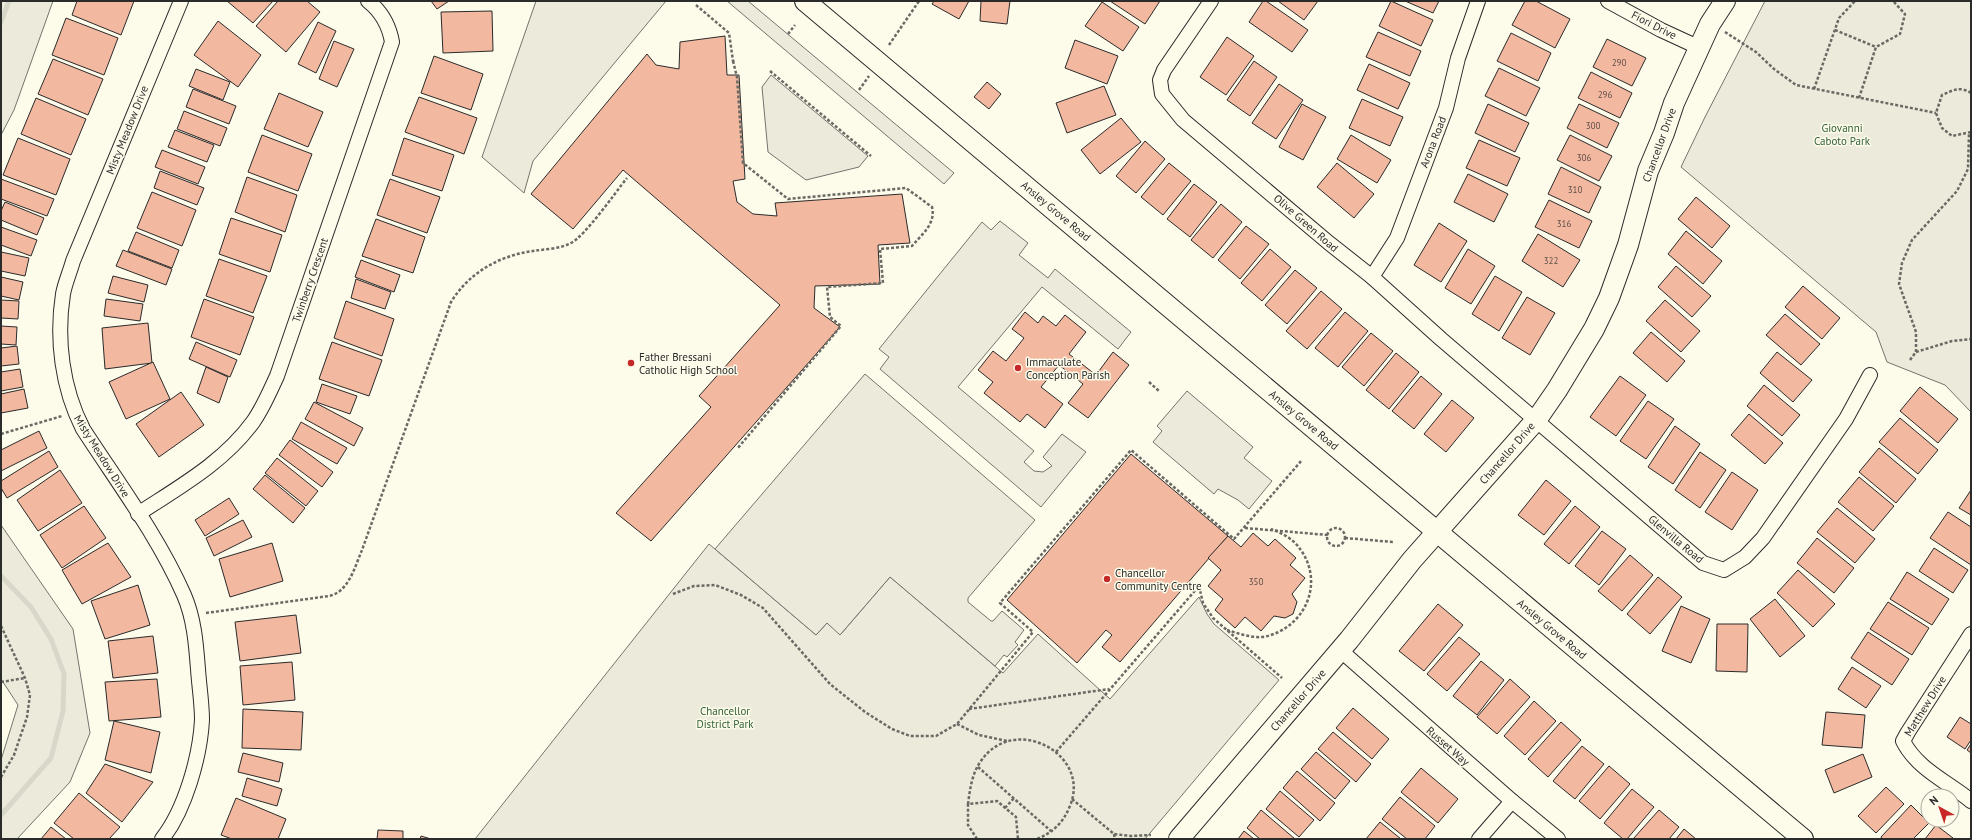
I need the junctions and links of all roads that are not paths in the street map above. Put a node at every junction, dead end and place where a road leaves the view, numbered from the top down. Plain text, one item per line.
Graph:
1 (181, 1) edge
2 (368, 1) edge
3 (805, 1) edge
4 (1211, 1) edge
5 (1478, 1) edge
6 (1608, 1) edge
7 (1725, 1) edge
8 (1700, 48) junction
9 (1372, 277) junction
10 (1870, 375) dead end
11 (1537, 419) junction
12 (138, 514) junction
13 (1438, 532) junction
14 (1971, 634) edge
15 (1340, 650) junction
16 (1512, 801) junction
17 (1971, 801) edge
18 (162, 839) edge
19 (1179, 839) edge
20 (1479, 839) edge
21 (1558, 839) edge
22 (1803, 839) edge

1 - 12 street, Misty Meadow Drive
2 - 12 street, Twinberry Crescent
3 - 13 street, Ansley Grove Road
4 - 9 street, Olive Green Road
5 - 9 street, Arona Road
6 - 8 street, Fiori Drive
7 - 8 street, Chancellor Drive
8 - 11 street, Chancellor Drive
9 - 11 street, Olive Green Road
10 - 11 street, Glenvilla Road
11 - 13 street, Chancellor Drive
12 - 18 street, Misty Meadow Drive
13 - 15 street, Chancellor Drive
13 - 22 street, Ansley Grove Road
14 - 17 street, Matthew Drive
15 - 16 street, Russet Way
15 - 19 street, Chancellor Drive
16 - 20 street
16 - 21 street, Russet Way

